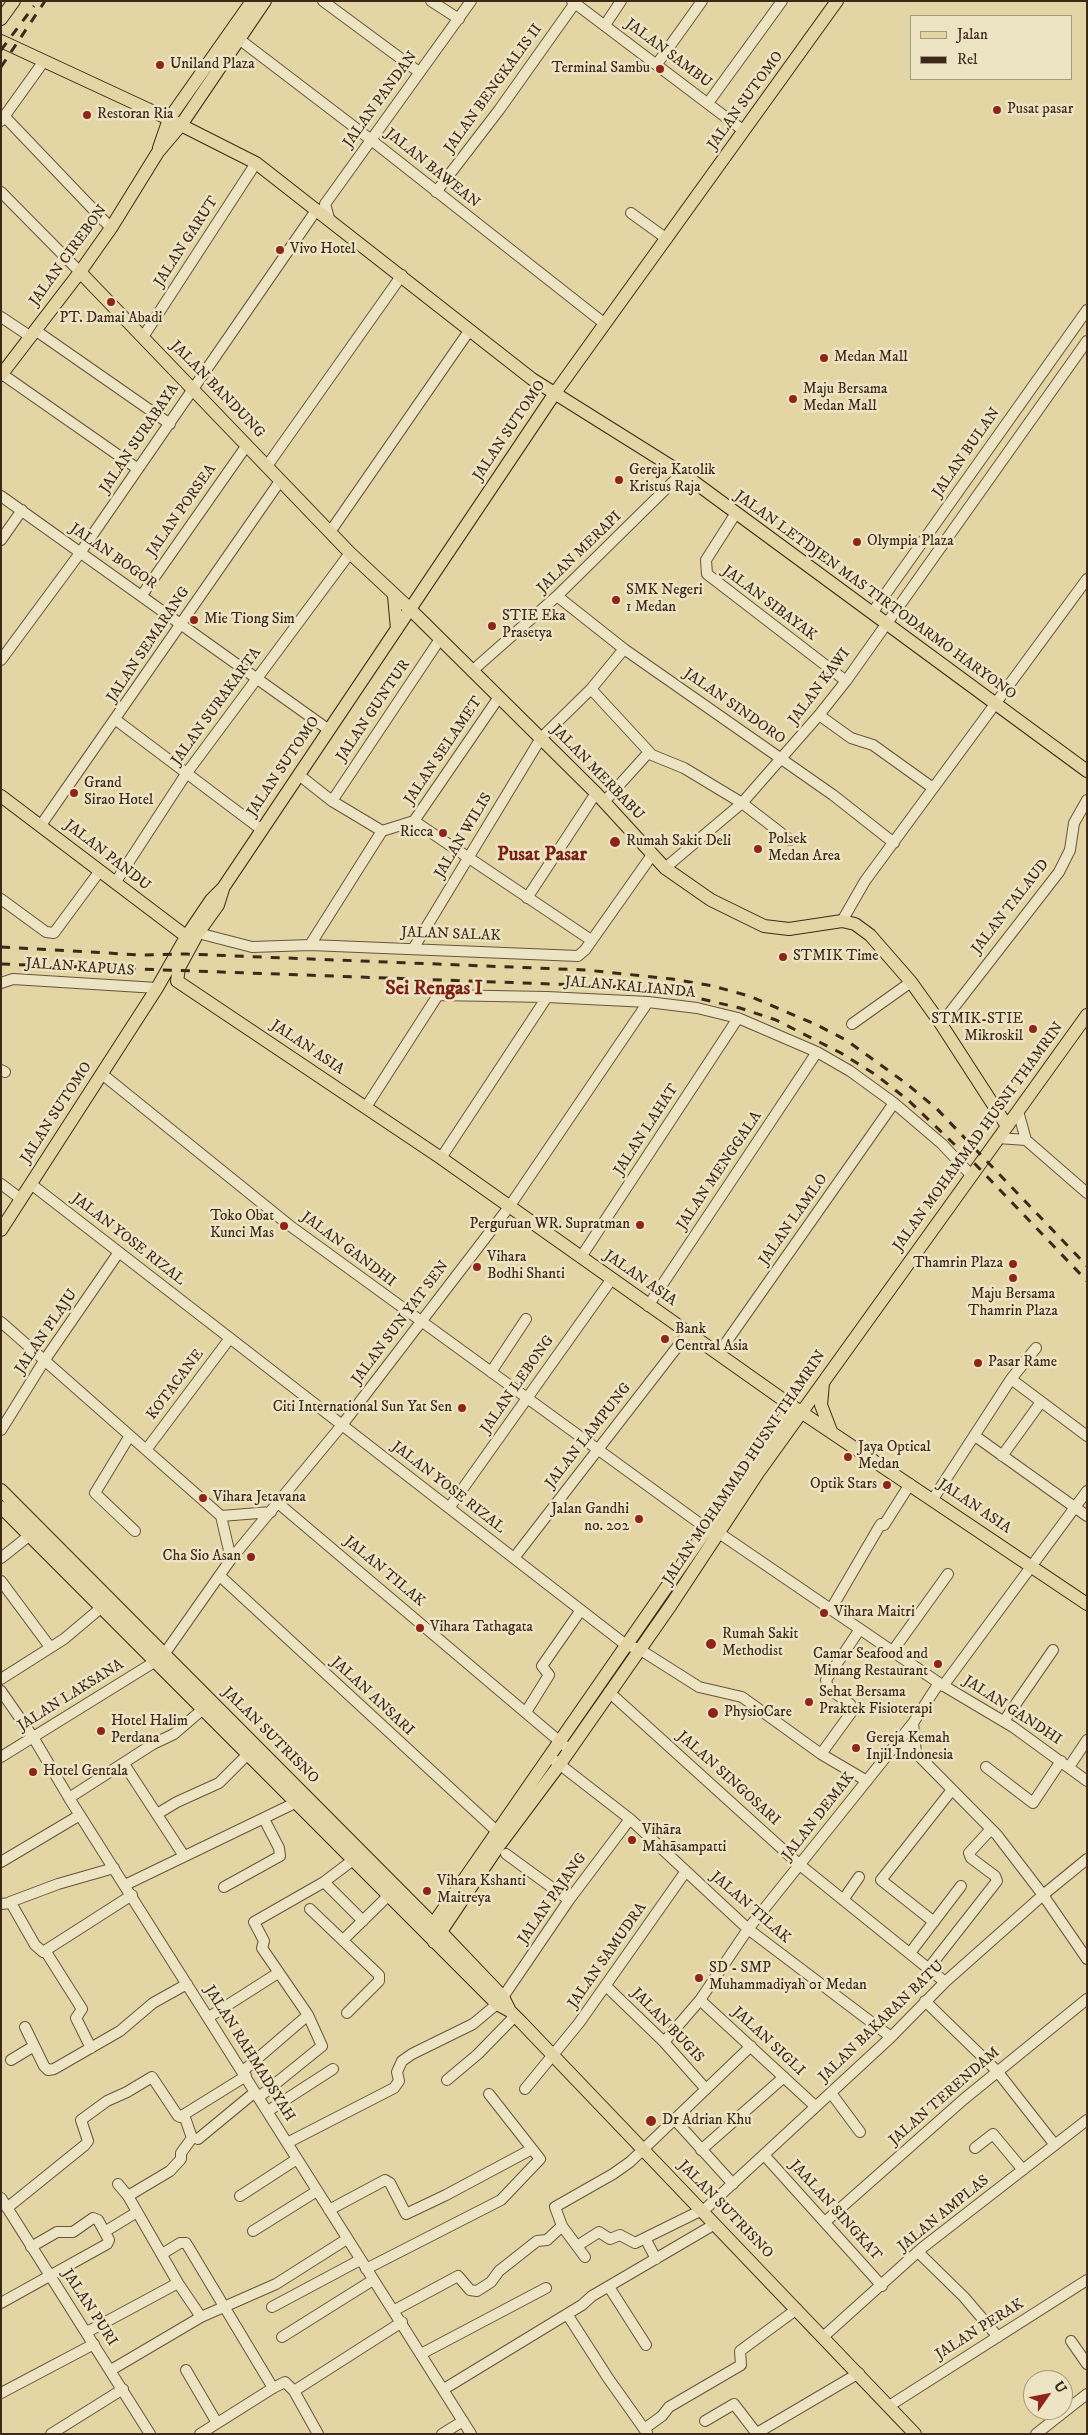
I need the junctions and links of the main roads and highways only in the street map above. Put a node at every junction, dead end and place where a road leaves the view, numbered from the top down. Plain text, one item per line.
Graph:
1 (14, 1) edge
2 (252, 1) edge
3 (265, 1) edge
4 (837, 1) edge
5 (1, 19) edge
6 (1, 41) edge
7 (169, 119) junction
8 (181, 125) junction
9 (158, 152) junction
10 (80, 272) junction
11 (2, 374) edge
12 (555, 394) junction
13 (394, 596) junction
14 (410, 609) junction
15 (397, 629) junction
16 (1087, 771) edge
17 (1, 796) edge
18 (193, 937) junction
19 (176, 979) joint
20 (1087, 1015) edge
21 (1007, 1126) junction
22 (1, 1230) edge
23 (823, 1381) junction
24 (796, 1409) junction
25 (832, 1433) junction
26 (1, 1490) edge
27 (1, 1507) edge
28 (658, 1597) junction
29 (1087, 1604) edge
30 (671, 1605) junction
31 (160, 1657) junction
32 (565, 1746) junction
33 (434, 1933) junction
34 (915, 2434) edge

1 - 5 main road
2 - 7 main road, JALAN CIREBON
3 - 8 main road, JALAN CIREBON
4 - 12 main road, JALAN SUTOMO
6 - 7 main road
7 - 8 main road
7 - 9 main road, JALAN CIREBON
8 - 9 main road, JALAN CIREBON
8 - 12 main road, JALAN LETDJEN MAS TIRTODARMO HARYONO
9 - 10 main road, JALAN CIREBON
10 - 11 main road, JALAN CIREBON
10 - 13 main road, JALAN BANDUNG
12 - 14 main road, JALAN SUTOMO
12 - 16 main road, JALAN LETDJEN MAS TIRTODARMO HARYONO
13 - 14 main road, JALAN BANDUNG
13 - 15 main road
14 - 15 main road, JALAN SUTOMO
14 - 21 main road, JALAN MERBABU
15 - 18 main road, JALAN SUTOMO
17 - 18 main road, JALAN PANDU
18 - 19 main road, JALAN SUTOMO
18 - 22 main road, JALAN SUTOMO
19 - 24 main road, JALAN ASIA
20 - 21 main road, JALAN MOHAMMAD HUSNI THAMRIN
21 - 23 main road, JALAN MOHAMMAD HUSNI THAMRIN
23 - 24 main road, JALAN MOHAMMAD HUSNI THAMRIN
23 - 25 main road
24 - 25 main road, JALAN ASIA
24 - 28 main road, JALAN MOHAMMAD HUSNI THAMRIN
24 - 30 main road, JALAN MOHAMMAD HUSNI THAMRIN
25 - 29 main road, JALAN ASIA
26 - 31 main road, JALAN SUTRISNO
27 - 31 main road, JALAN SUTRISNO
28 - 30 main road
28 - 32 main road, JALAN MOHAMMAD HUSNI THAMRIN
30 - 32 main road, JALAN MOHAMMAD HUSNI THAMRIN
31 - 33 main road, JALAN SUTRISNO
31 - 33 main road, JALAN SUTRISNO
32 - 33 main road, JALAN MOHAMMAD HUSNI THAMRIN
33 - 34 main road, JALAN SUTRISNO

